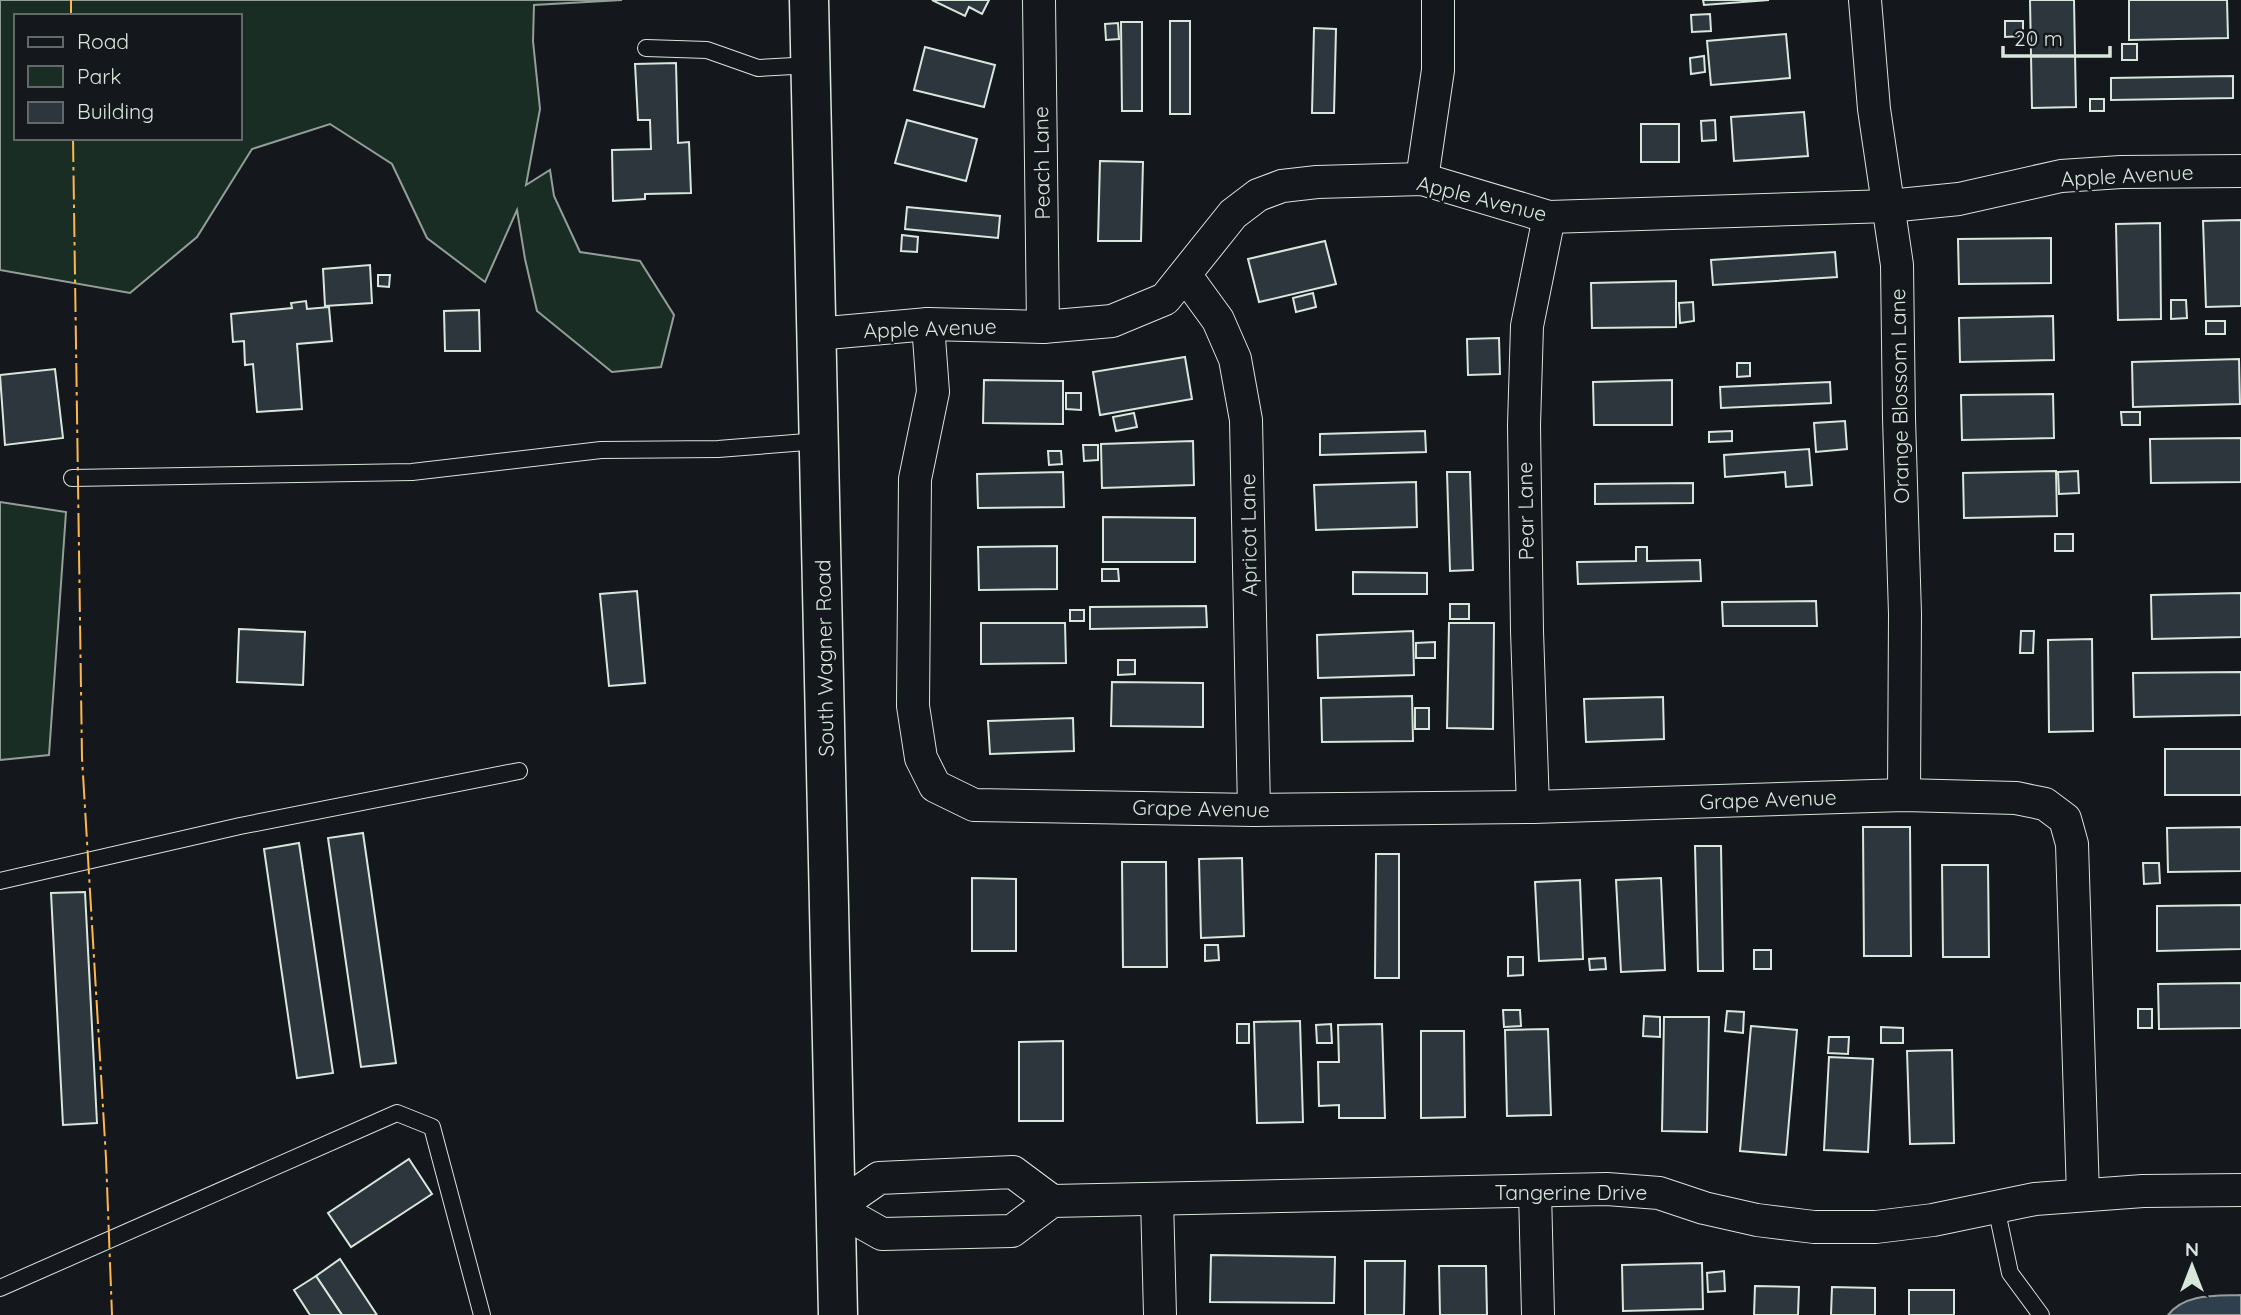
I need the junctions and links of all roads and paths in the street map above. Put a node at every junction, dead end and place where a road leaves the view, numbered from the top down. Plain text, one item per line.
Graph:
1 (809, 0) edge
2 (1040, 0) edge
3 (1438, 0) edge
4 (1865, 0) edge
5 (646, 48) dead end
6 (811, 65) junction
7 (2241, 171) edge
8 (1422, 179) junction
9 (1889, 206) junction
10 (1549, 217) junction
11 (1186, 276) junction
12 (928, 324) junction
13 (1043, 327) junction
14 (816, 334) junction
15 (819, 441) junction
16 (72, 478) dead end
17 (519, 771) dead end
18 (1904, 795) junction
19 (1533, 807) junction
20 (1254, 810) junction
21 (0, 881) edge
22 (2241, 1190) edge
23 (1535, 1191) junction
24 (2083, 1195) junction
25 (1157, 1199) junction
26 (1052, 1201) junction
27 (1996, 1207) junction
28 (836, 1208) junction
29 (0, 1288) edge
30 (482, 1315) edge
31 (838, 1315) edge
32 (1160, 1315) edge
33 (1538, 1315) edge
34 (2041, 1315) edge

1 - 6 main road, South Wagner Road
2 - 13 street, Peach Lane
3 - 8 street
4 - 9 street, Orange Blossom Lane
5 - 6 lane
6 - 14 main road, South Wagner Road
7 - 9 street, Apple Avenue
8 - 10 street, Apple Avenue
8 - 11 street, Apple Avenue
9 - 10 street, Apple Avenue
9 - 18 street, Orange Blossom Lane
10 - 19 street, Pear Lane
11 - 13 street, Apple Avenue
11 - 20 street, Apricot Lane
12 - 13 street, Apple Avenue
12 - 14 street, Apple Avenue
12 - 20 street, Grape Avenue
14 - 15 main road, South Wagner Road
15 - 16 lane
15 - 28 main road, South Wagner Road
17 - 21 lane
18 - 19 street, Grape Avenue
18 - 24 street, Grape Avenue
19 - 20 street, Grape Avenue
22 - 24 street
23 - 25 street, Tangerine Drive
23 - 27 street, Tangerine Drive
23 - 33 street
24 - 27 street, Tangerine Drive
25 - 26 street, Tangerine Drive
25 - 32 street
26 - 28 street
26 - 28 street
27 - 34 lane
28 - 31 main road, South Wagner Road
29 - 30 lane

